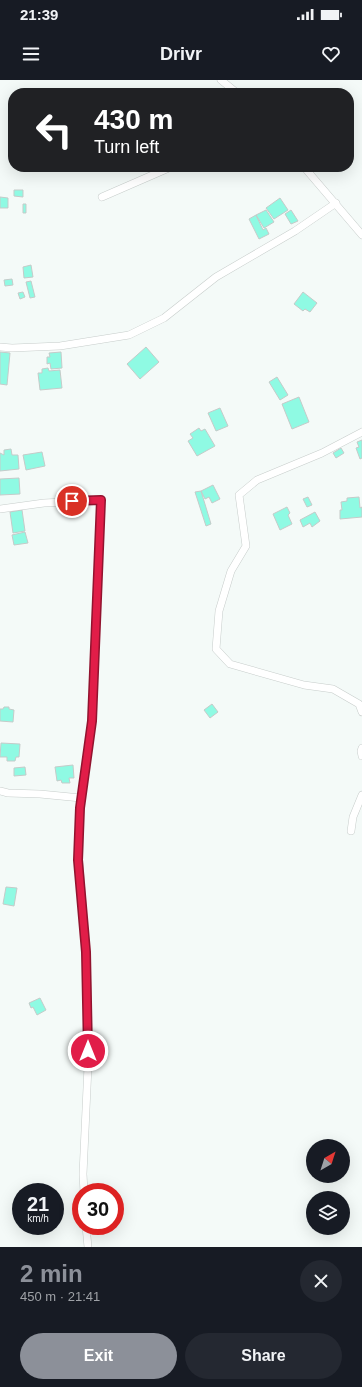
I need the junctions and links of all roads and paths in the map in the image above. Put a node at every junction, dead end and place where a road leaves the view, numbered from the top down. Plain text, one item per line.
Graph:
1 (221, 80) edge
2 (231, 88) edge
3 (160, 172) edge
4 (308, 172) edge
5 (102, 198) dead end
6 (336, 204) junction
7 (362, 235) edge
8 (0, 347) edge
9 (362, 432) edge
10 (0, 509) edge
11 (362, 712) edge
12 (362, 748) edge
13 (362, 756) edge
14 (0, 791) edge
15 (362, 795) edge
16 (81, 798) junction
17 (351, 831) dead end
18 (84, 1183) edge
19 (87, 1235) edge
20 (88, 1247) edge

1 - 2 street
3 - 5 street
4 - 6 street
6 - 7 street
6 - 8 street
9 - 11 street
10 - 16 street
12 - 13 street
14 - 16 street
15 - 17 street
16 - 18 street
19 - 20 street

